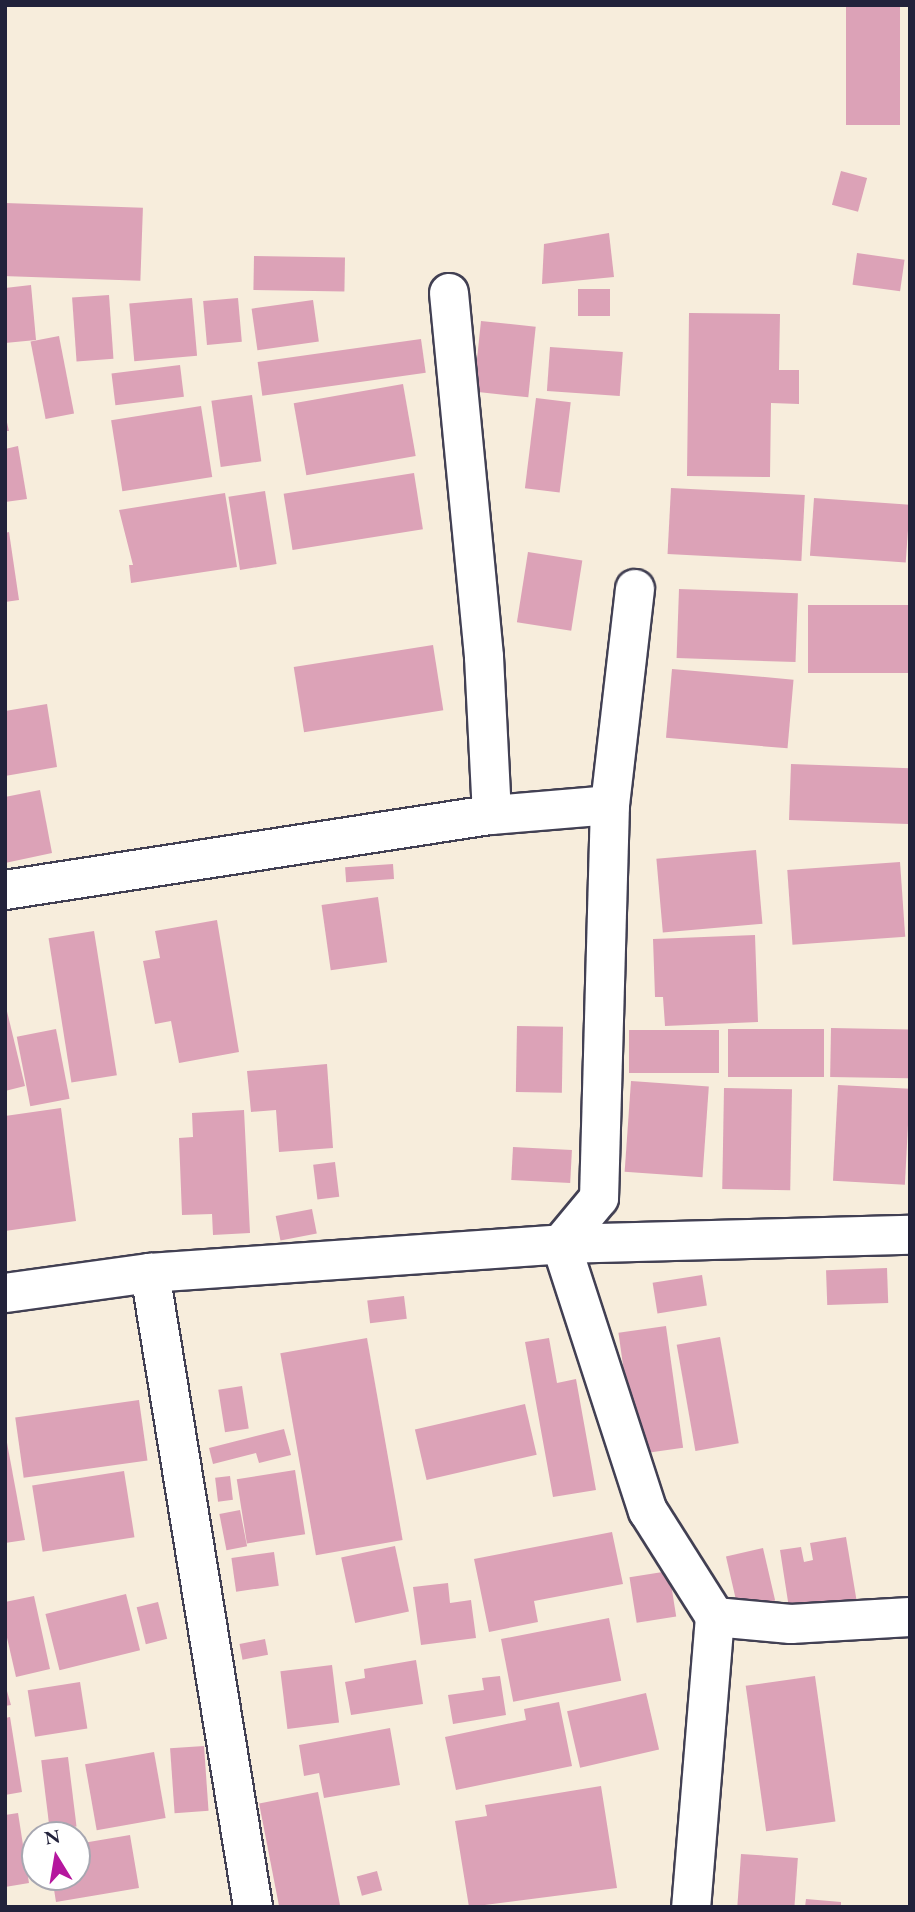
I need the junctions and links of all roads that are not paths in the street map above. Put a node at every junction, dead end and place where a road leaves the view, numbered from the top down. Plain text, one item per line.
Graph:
1 (449, 293) dead end
2 (635, 589) dead end
3 (610, 805) junction
4 (492, 815) junction
5 (5, 890) edge
6 (910, 1235) edge
7 (562, 1244) junction
8 (150, 1273) junction
9 (5, 1293) edge
10 (910, 1617) edge
11 (715, 1618) junction
12 (253, 1907) edge
13 (691, 1907) edge

1 - 4 street
2 - 3 street
3 - 4 street
3 - 7 street
4 - 5 street
6 - 7 street
7 - 8 street
7 - 11 street
8 - 9 street
8 - 12 street
10 - 11 street
11 - 13 street

